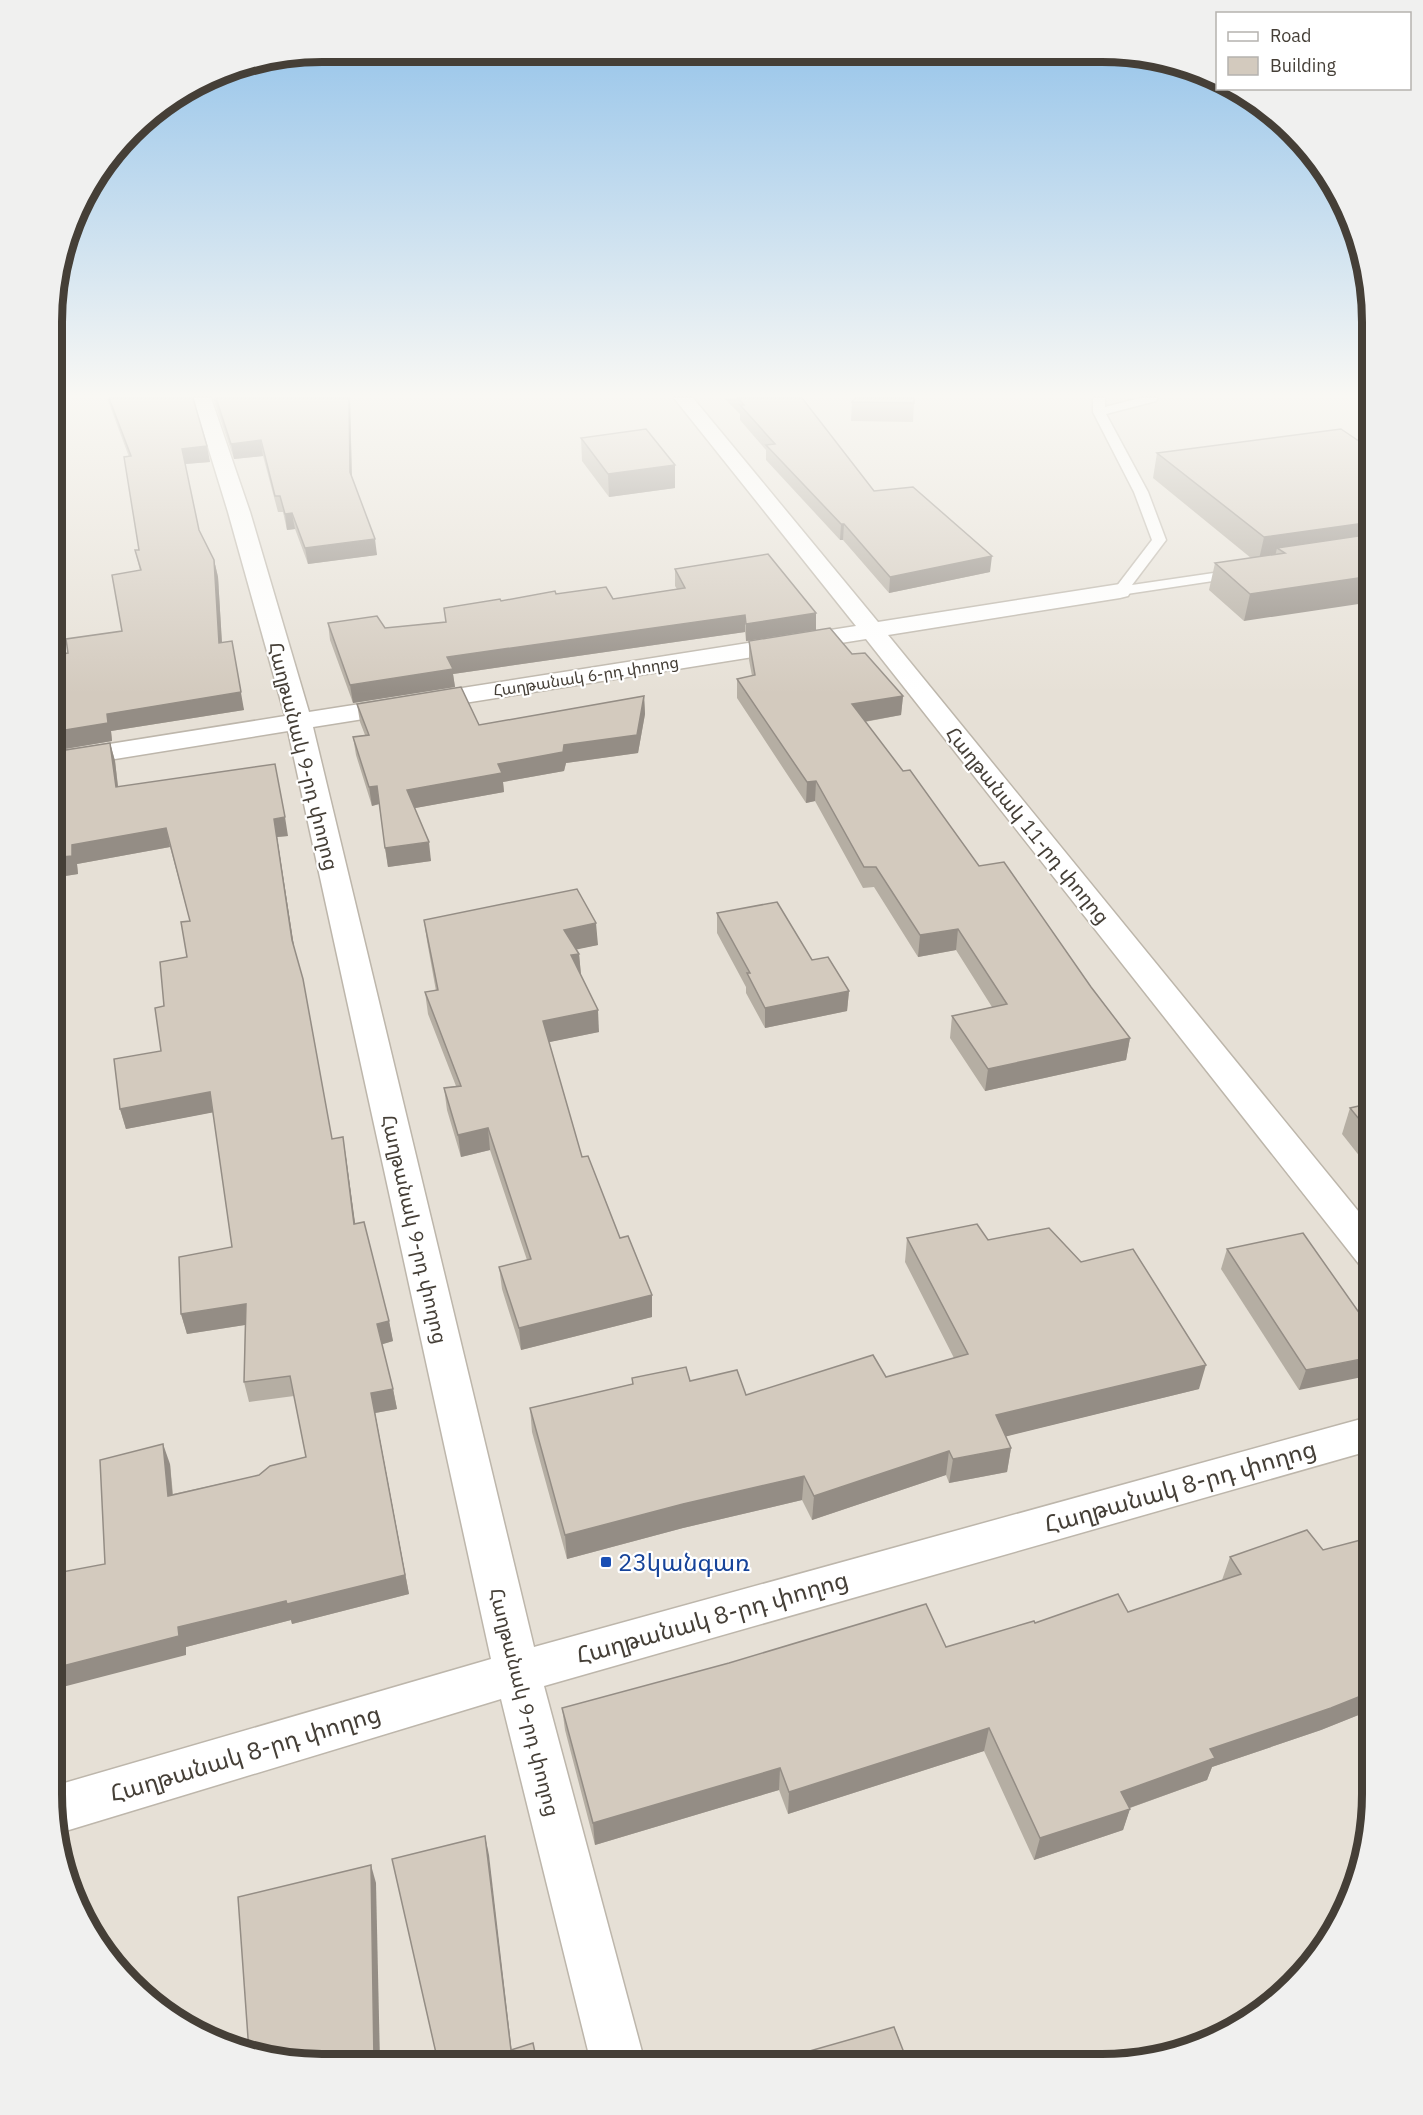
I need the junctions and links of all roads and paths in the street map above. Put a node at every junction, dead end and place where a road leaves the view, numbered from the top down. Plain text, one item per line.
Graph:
1 (234, 497) edge
2 (763, 497) edge
3 (1144, 497) edge
4 (1257, 570) edge
5 (1120, 591) junction
6 (873, 632) junction
7 (299, 721) junction
8 (62, 760) edge
9 (1362, 1242) edge
10 (1362, 1435) edge
11 (519, 1672) junction
12 (62, 1807) edge
13 (616, 2054) edge

1 - 7 street, Հաղթանակ 9-րդ փողոց
2 - 6 street, Հաղթանակ 11-րդ փողոց
3 - 5 lane
4 - 5 lane
5 - 6 street, Հաղթանակ 6-րդ փողոց
6 - 7 street, Հաղթանակ 6-րդ փողոց
6 - 9 street, Հաղթանակ 11-րդ փողոց
7 - 8 street, Հաղթանակ 6-րդ փողոց
7 - 11 street, Հաղթանակ 9-րդ փողոց
10 - 11 street, Հաղթանակ 8-րդ փողոց
11 - 12 street, Հաղթանակ 8-րդ փողոց
11 - 13 street, Հաղթանակ 9-րդ փողոց

